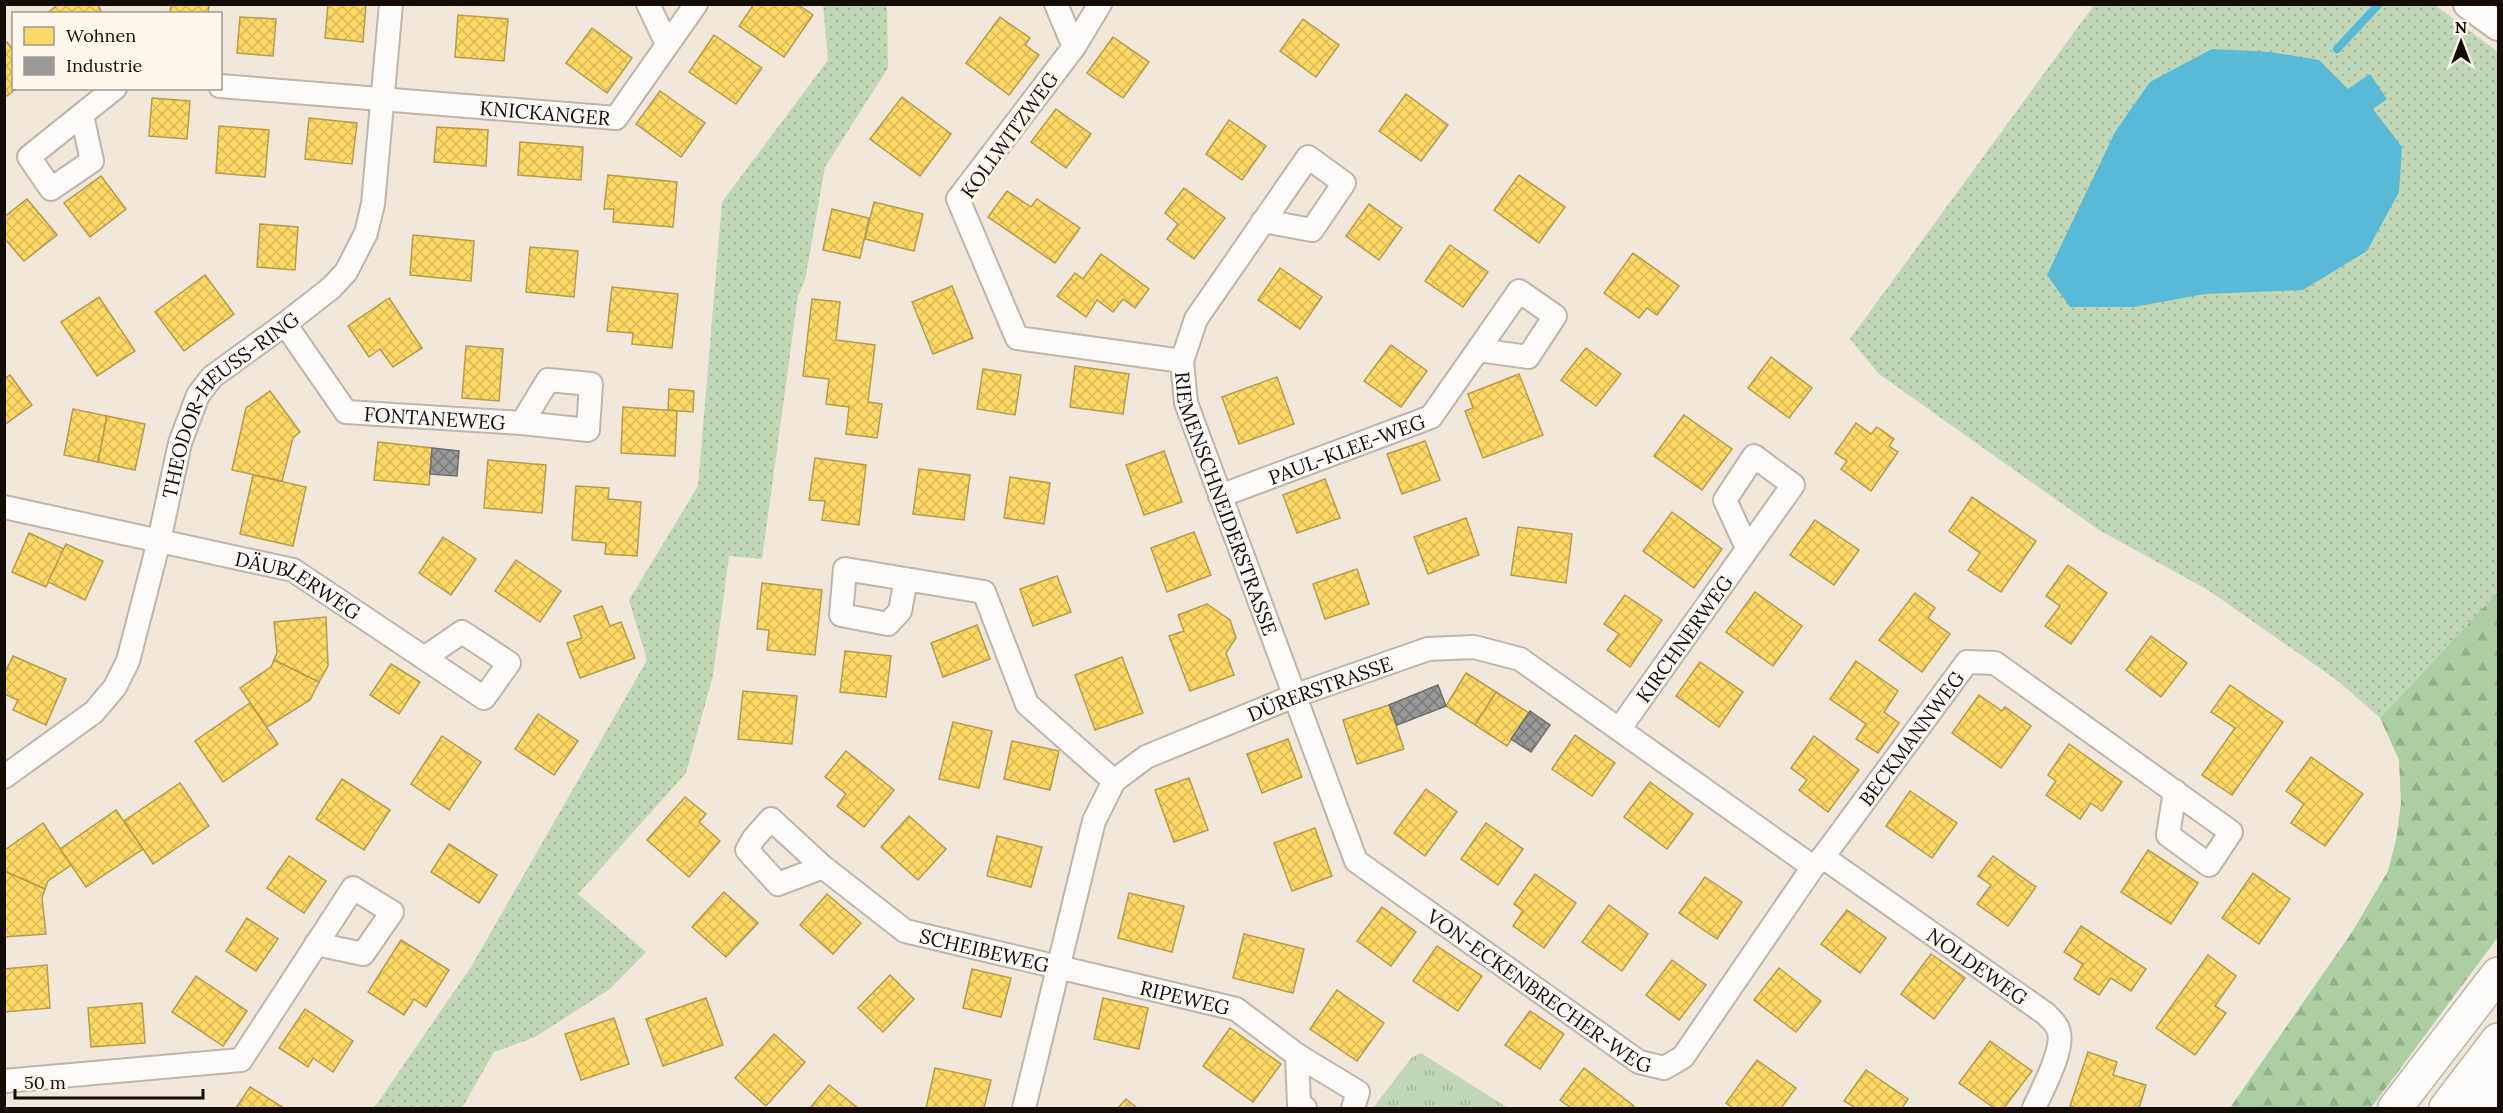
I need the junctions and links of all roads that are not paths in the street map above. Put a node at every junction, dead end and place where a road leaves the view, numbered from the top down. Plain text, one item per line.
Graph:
1 (391, 4) edge
2 (648, 4) edge
3 (696, 4) edge
4 (1056, 4) edge
5 (1100, 4) edge
6 (2468, 4) edge
7 (2499, 26) edge
8 (667, 44) junction
9 (1074, 47) junction
10 (222, 86) edge
11 (113, 90) edge
12 (383, 99) junction
13 (82, 115) dead end
14 (1263, 221) dead end
15 (285, 324) junction
16 (1478, 350) dead end
17 (1182, 361) junction
18 (522, 423) dead end
19 (1220, 496) junction
20 (4, 507) edge
21 (159, 541) junction
22 (1747, 548) dead end
23 (906, 579) dead end
24 (424, 658) dead end
25 (1294, 696) junction
26 (1620, 728) junction
27 (4, 777) edge
28 (1114, 781) junction
29 (2175, 791) dead end
30 (1818, 862) junction
31 (823, 867) dead end
32 (316, 944) dead end
33 (1059, 968) junction
34 (2499, 974) edge
35 (2499, 1040) edge
36 (1298, 1054) junction
37 (4, 1081) edge
38 (2499, 1081) edge
39 (1024, 1108) edge
40 (1305, 1108) edge
41 (1353, 1108) edge
42 (2034, 1108) edge
43 (2395, 1108) edge
44 (2446, 1108) edge
45 (2474, 1108) edge

1 - 12 street, THEODOR-HEUSS-RING
2 - 8 street
3 - 8 street, KNICKANGER
4 - 9 street
5 - 9 street, KOLLWITZWEG
6 - 7 street
8 - 12 street, KNICKANGER
9 - 17 street, KOLLWITZWEG
10 - 12 street
11 - 13 street
12 - 15 street, THEODOR-HEUSS-RING
14 - 17 street, RIEMENSCHNEIDERSTRASSE
15 - 18 street, FONTANEWEG
15 - 21 street, THEODOR-HEUSS-RING
16 - 19 street, PAUL-KLEE-WEG
17 - 19 street, RIEMENSCHNEIDERSTRASSE
19 - 25 street, RIEMENSCHNEIDERSTRASSE
20 - 21 street, DÄUBLERWEG
21 - 24 street, DÄUBLERWEG
21 - 27 street, THEODOR-HEUSS-RING
22 - 26 street, KIRCHNERWEG
23 - 28 street
25 - 26 street, DÜRERSTRASSE
25 - 28 street, DÜRERSTRASSE
25 - 30 street, VON-ECKENBRECHER-WEG
26 - 30 street, DÜRERSTRASSE
28 - 33 street, DÜRERSTRASSE
29 - 30 street, BECKMANNWEG
30 - 42 street, NOLDEWEG
31 - 33 street, SCHEIBEWEG
32 - 37 street
33 - 36 street, RIPEWEG
33 - 39 street, DÜRERSTRASSE
34 - 43 highway
35 - 44 highway
36 - 40 street
36 - 41 street, RIPEWEG
38 - 45 highway

